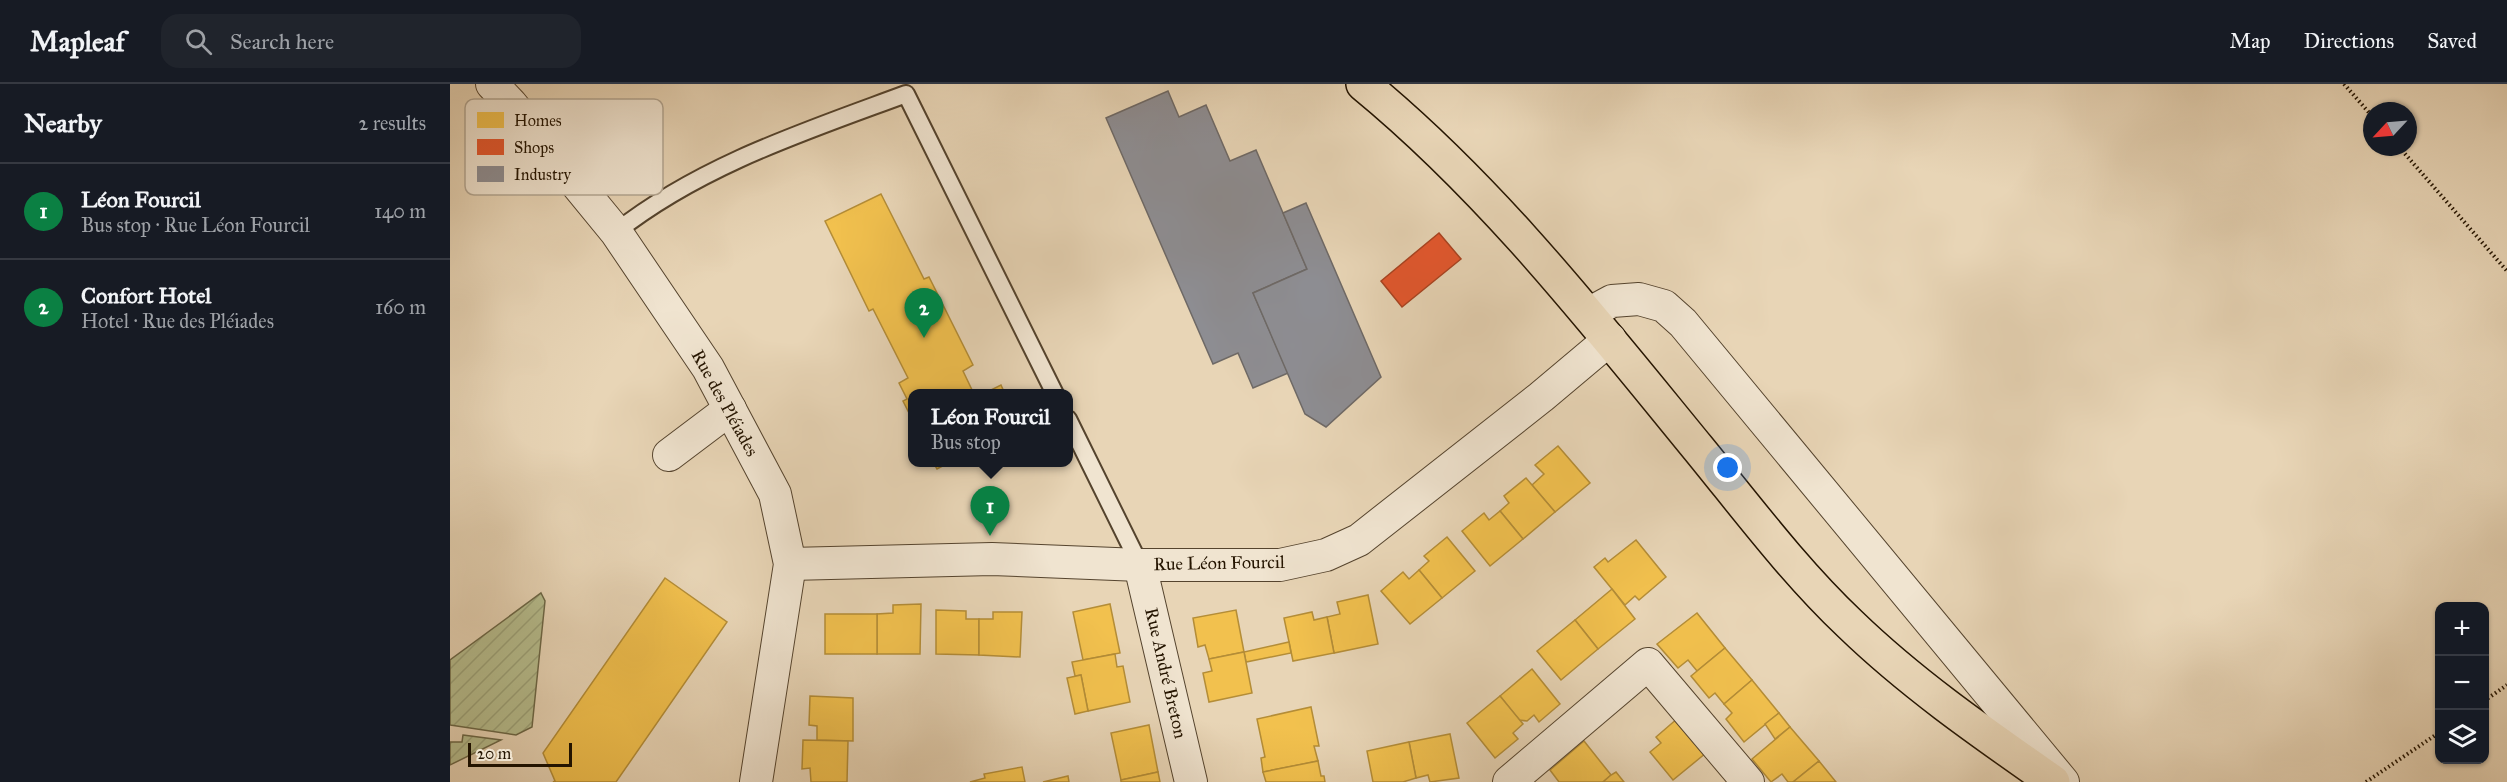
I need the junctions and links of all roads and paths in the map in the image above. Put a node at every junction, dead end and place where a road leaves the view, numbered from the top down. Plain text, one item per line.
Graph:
1 (492, 84) edge
2 (1363, 84) edge
3 (2344, 84) edge
4 (506, 99) edge
5 (2363, 106) edge
6 (2407, 156) edge
7 (586, 195) edge
8 (616, 232) junction
9 (2507, 271) edge
10 (1588, 315) junction
11 (1610, 339) junction
12 (1053, 389) edge
13 (730, 409) junction
14 (1073, 429) edge
15 (669, 455) dead end
16 (790, 564) junction
17 (1140, 565) junction
18 (2507, 685) edge
19 (2489, 698) edge
20 (2435, 735) edge
21 (756, 782) edge
22 (1191, 782) edge
23 (1509, 782) edge
24 (1748, 782) edge
25 (2054, 782) edge
26 (2063, 782) edge
27 (2366, 782) edge

1 - 4 street, Rue des Pléiades
2 - 10 main road
3 - 5 path
6 - 9 path
7 - 8 street, Rue des Pléiades
8 - 12 lane
8 - 13 street, Rue des Pléiades
10 - 11 main road
10 - 26 street
11 - 17 street, Rue Léon Fourcil
11 - 25 main road
13 - 15 street
13 - 16 street, Rue des Pléiades
14 - 17 lane
16 - 17 street, Rue Léon Fourcil
16 - 21 street, Rue des Pléiades
17 - 22 street, Rue André Breton
18 - 19 path
20 - 27 path
23 - 24 street

